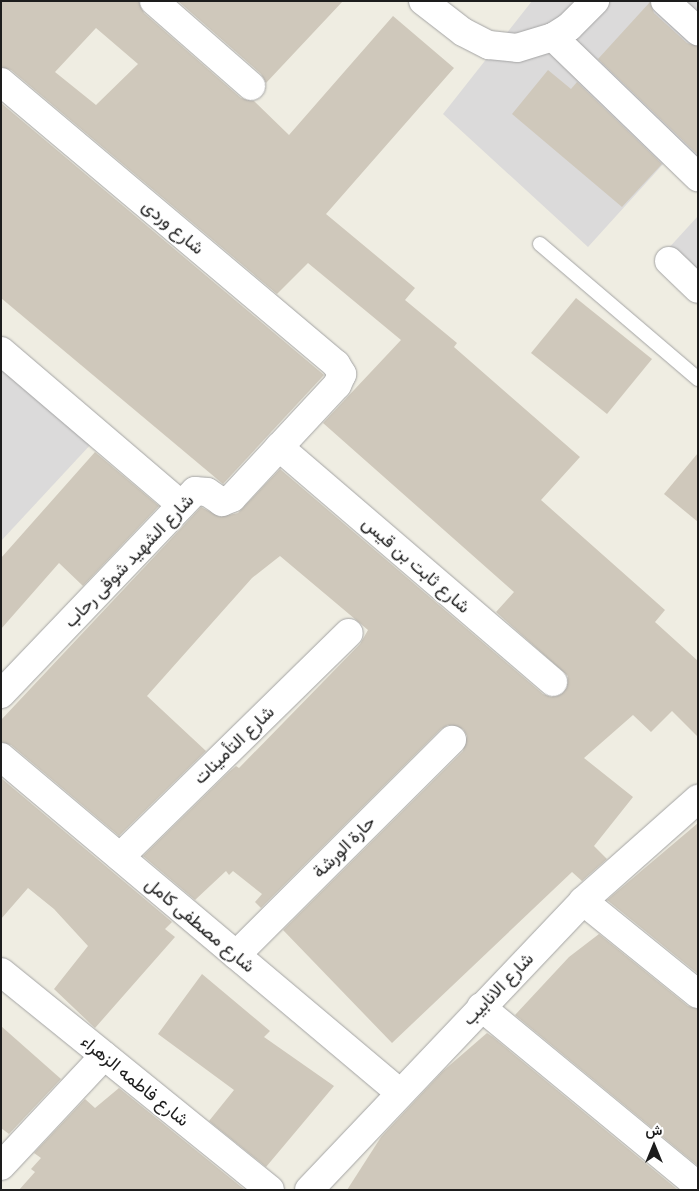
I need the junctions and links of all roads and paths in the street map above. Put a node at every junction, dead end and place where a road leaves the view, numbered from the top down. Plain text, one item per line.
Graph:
1 (154, 1) edge
2 (423, 1) edge
3 (595, 1) edge
4 (665, 1) edge
5 (698, 31) edge
6 (552, 37) junction
7 (1, 82) edge
8 (251, 86) dead end
9 (698, 177) edge
10 (540, 244) dead end
11 (669, 261) dead end
12 (698, 289) edge
13 (1, 351) edge
14 (342, 374) joint
15 (698, 379) edge
16 (280, 447) junction
17 (181, 505) junction
18 (349, 633) dead end
19 (552, 682) dead end
20 (1, 694) edge
21 (452, 740) dead end
22 (1, 757) edge
23 (698, 798) edge
24 (120, 857) junction
25 (583, 902) junction
26 (236, 955) junction
27 (1, 972) edge
28 (698, 994) edge
29 (481, 1007) junction
30 (104, 1056) junction
31 (399, 1092) junction
32 (4, 1158) edge
33 (698, 1186) edge
34 (314, 1188) edge
35 (270, 1190) edge

1 - 8 street
2 - 6 street
3 - 6 street
4 - 5 street
6 - 9 street
7 - 14 street, شارع وردى
10 - 15 lane
11 - 12 street
13 - 17 street
14 - 16 street, شارع الشهيد شوقى رحاب
16 - 17 street, شارع الشهيد شوقى رحاب
16 - 19 street, شارع ثابت بن قيس
17 - 20 street, شارع الشهيد شوقى رحاب
18 - 24 street, شارع التأمينات
21 - 26 street, حارة الورشة
22 - 24 street, شارع مصطفى كامل
23 - 25 street, شارع الانابيب
24 - 26 street, شارع مصطفى كامل
25 - 28 street
25 - 29 street, شارع الانابيب
26 - 31 street, شارع مصطفى كامل
27 - 30 street, شارع فاطمه الزهراء
29 - 31 street, شارع الانابيب
29 - 33 street
30 - 32 street
30 - 35 street, شارع فاطمه الزهراء
31 - 34 street, شارع الانابيب

